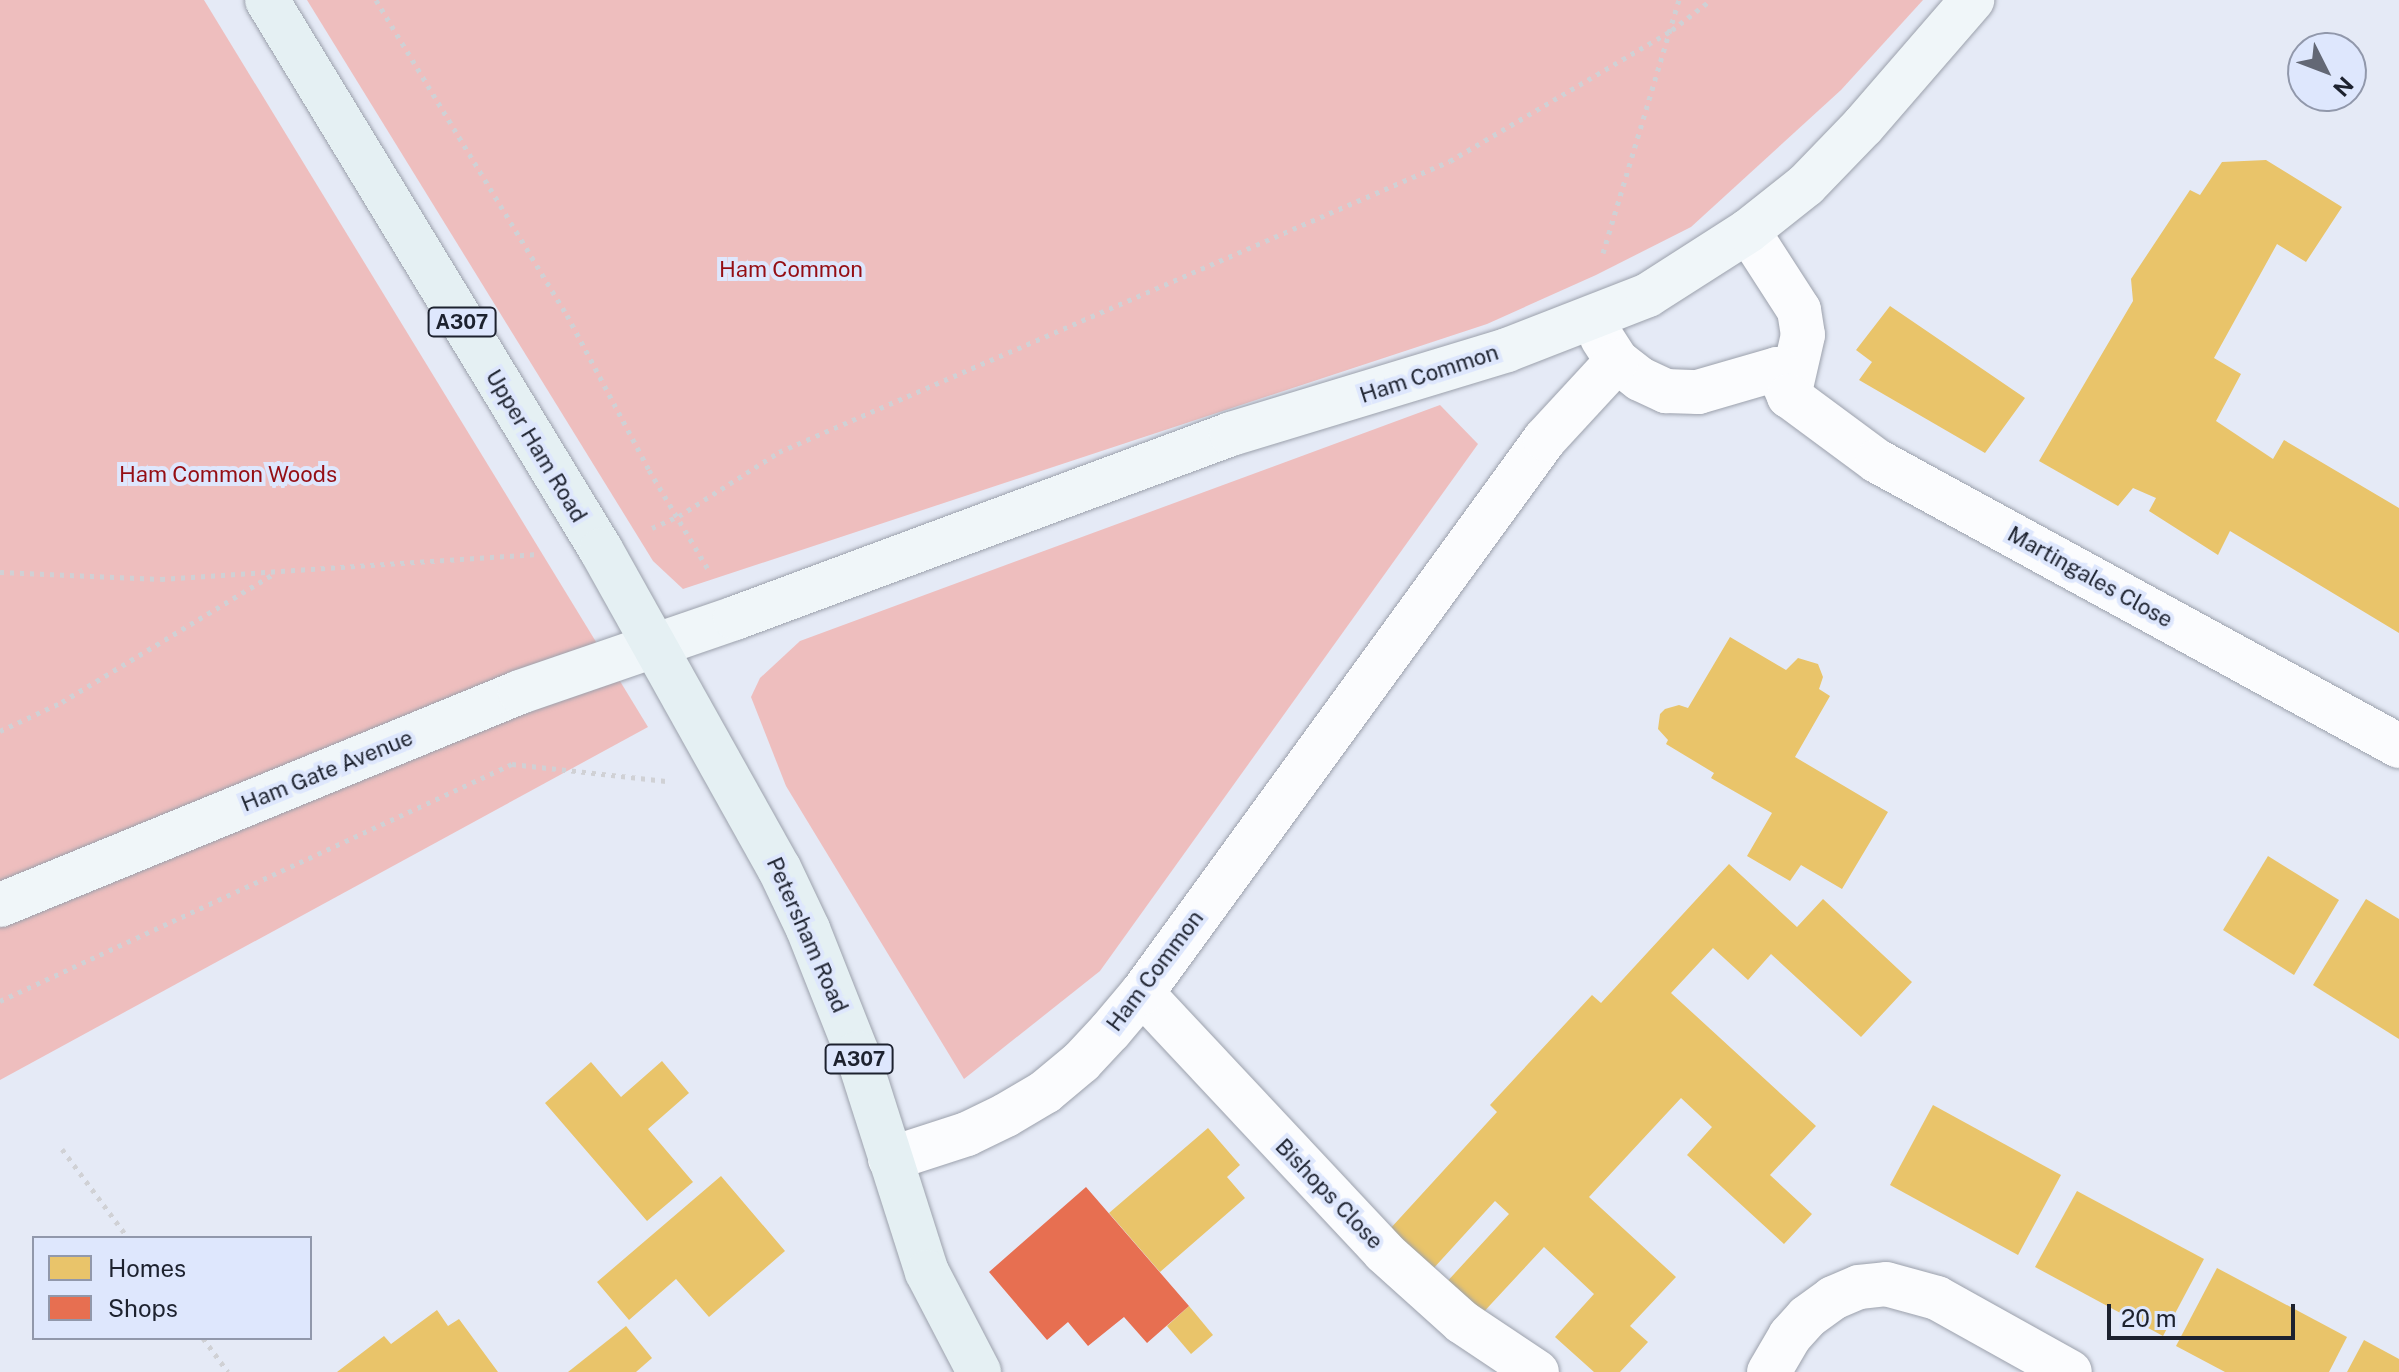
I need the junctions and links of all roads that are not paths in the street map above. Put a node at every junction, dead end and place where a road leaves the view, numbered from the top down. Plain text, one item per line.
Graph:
1 (267, 0) edge
2 (1972, 0) edge
3 (1748, 231) junction
4 (1590, 320) junction
5 (1617, 361) junction
6 (1789, 396) junction
7 (656, 644) junction
8 (2399, 746) edge
9 (0, 905) edge
10 (1142, 993) junction
11 (890, 1159) junction
12 (979, 1372) edge
13 (1537, 1372) edge
14 (1769, 1372) edge
15 (2070, 1372) edge

1 - 7 main road, Upper Ham Road / A307
2 - 3 street, Ham Common
3 - 4 street, Ham Common
3 - 6 street
4 - 5 street, Martingales Close
4 - 7 street, Ham Common
5 - 6 street, Martingales Close
5 - 10 street, Ham Common
6 - 8 street, Martingales Close
7 - 9 street, Ham Gate Avenue
7 - 11 main road, Petersham Road / A307
10 - 11 street, Ham Common
10 - 13 street, Bishops Close
11 - 12 main road, Petersham Road / A307
14 - 15 street

